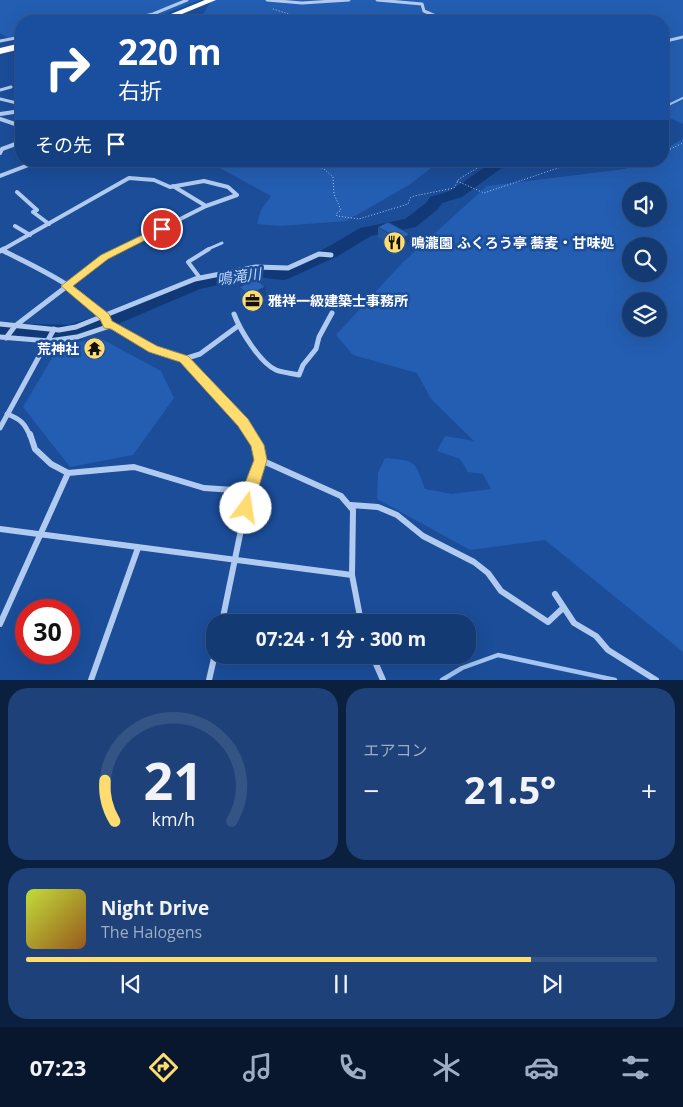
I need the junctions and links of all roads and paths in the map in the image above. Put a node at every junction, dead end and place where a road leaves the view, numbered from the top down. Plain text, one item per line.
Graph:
1 (187, 0) edge
2 (212, 0) edge
3 (267, 0) edge
4 (349, 0) edge
5 (377, 0) edge
6 (276, 1) junction
7 (149, 15) edge
8 (173, 15) edge
9 (292, 15) edge
10 (433, 15) edge
11 (683, 37) edge
12 (15, 39) edge
13 (669, 40) edge
14 (0, 41) edge
15 (15, 47) edge
16 (0, 51) edge
17 (11, 87) dead end
18 (0, 90) edge
19 (0, 99) edge
20 (15, 103) edge
21 (15, 112) edge
22 (0, 114) edge
23 (0, 120) edge
24 (15, 124) edge
25 (683, 143) edge
26 (15, 144) edge
27 (669, 150) edge
28 (0, 153) edge
29 (23, 167) edge
30 (320, 167) edge
31 (479, 167) edge
32 (560, 167) edge
33 (0, 176) edge
34 (457, 181) junction
35 (173, 186) junction
36 (17, 192) dead end
37 (206, 206) junction
38 (49, 224) junction
39 (15, 226) dead end
40 (30, 235) junction
41 (222, 243) dead end
42 (1, 250) edge
43 (331, 255) dead end
44 (200, 278) junction
45 (66, 286) junction
46 (332, 313) dead end
47 (234, 314) dead end
48 (106, 321) junction
49 (0, 324) edge
50 (238, 326) junction
51 (9, 332) edge
52 (52, 335) junction
53 (184, 359) junction
54 (8, 414) junction
55 (0, 428) edge
56 (260, 460) junction
57 (68, 473) junction
58 (249, 491) junction
59 (351, 505) junction
60 (0, 529) edge
61 (40, 534) junction
62 (138, 548) junction
63 (236, 560) junction
64 (352, 575) junction
65 (555, 594) dead end
66 (563, 608) junction
67 (224, 614) edge
68 (359, 614) edge
69 (0, 624) edge
70 (213, 664) edge
71 (376, 664) edge
72 (91, 680) edge
73 (209, 680) edge
74 (383, 680) edge
75 (656, 680) edge

1 - 7 street
2 - 8 highway
3 - 6 street
4 - 6 street
5 - 10 street
6 - 9 path
11 - 13 street
12 - 14 street
15 - 16 highway
17 - 18 street
19 - 20 street
21 - 22 street
23 - 24 street
25 - 27 path
26 - 28 street
29 - 33 street
30 - 34 path
31 - 34 path
32 - 34 path
35 - 37 street
35 - 37 street
35 - 38 street
36 - 38 street
37 - 45 street
38 - 40 street
39 - 40 street
40 - 42 street
41 - 44 lane
42 - 45 street
43 - 44 street
44 - 48 street
45 - 48 street
45 - 51 street
46 - 50 street
47 - 50 street
48 - 52 street
48 - 52 street
48 - 53 street
49 - 51 street
50 - 53 street
51 - 52 street
51 - 52 street
52 - 54 street
53 - 56 street
54 - 55 street
54 - 57 street
56 - 58 street
56 - 59 street
57 - 58 street
57 - 61 street
58 - 63 street
59 - 64 street
59 - 66 street
60 - 61 street
61 - 62 street
61 - 69 street
62 - 63 street
62 - 72 street
63 - 64 street
63 - 67 street
64 - 68 street
65 - 66 street
66 - 75 street
70 - 73 street
71 - 74 street

